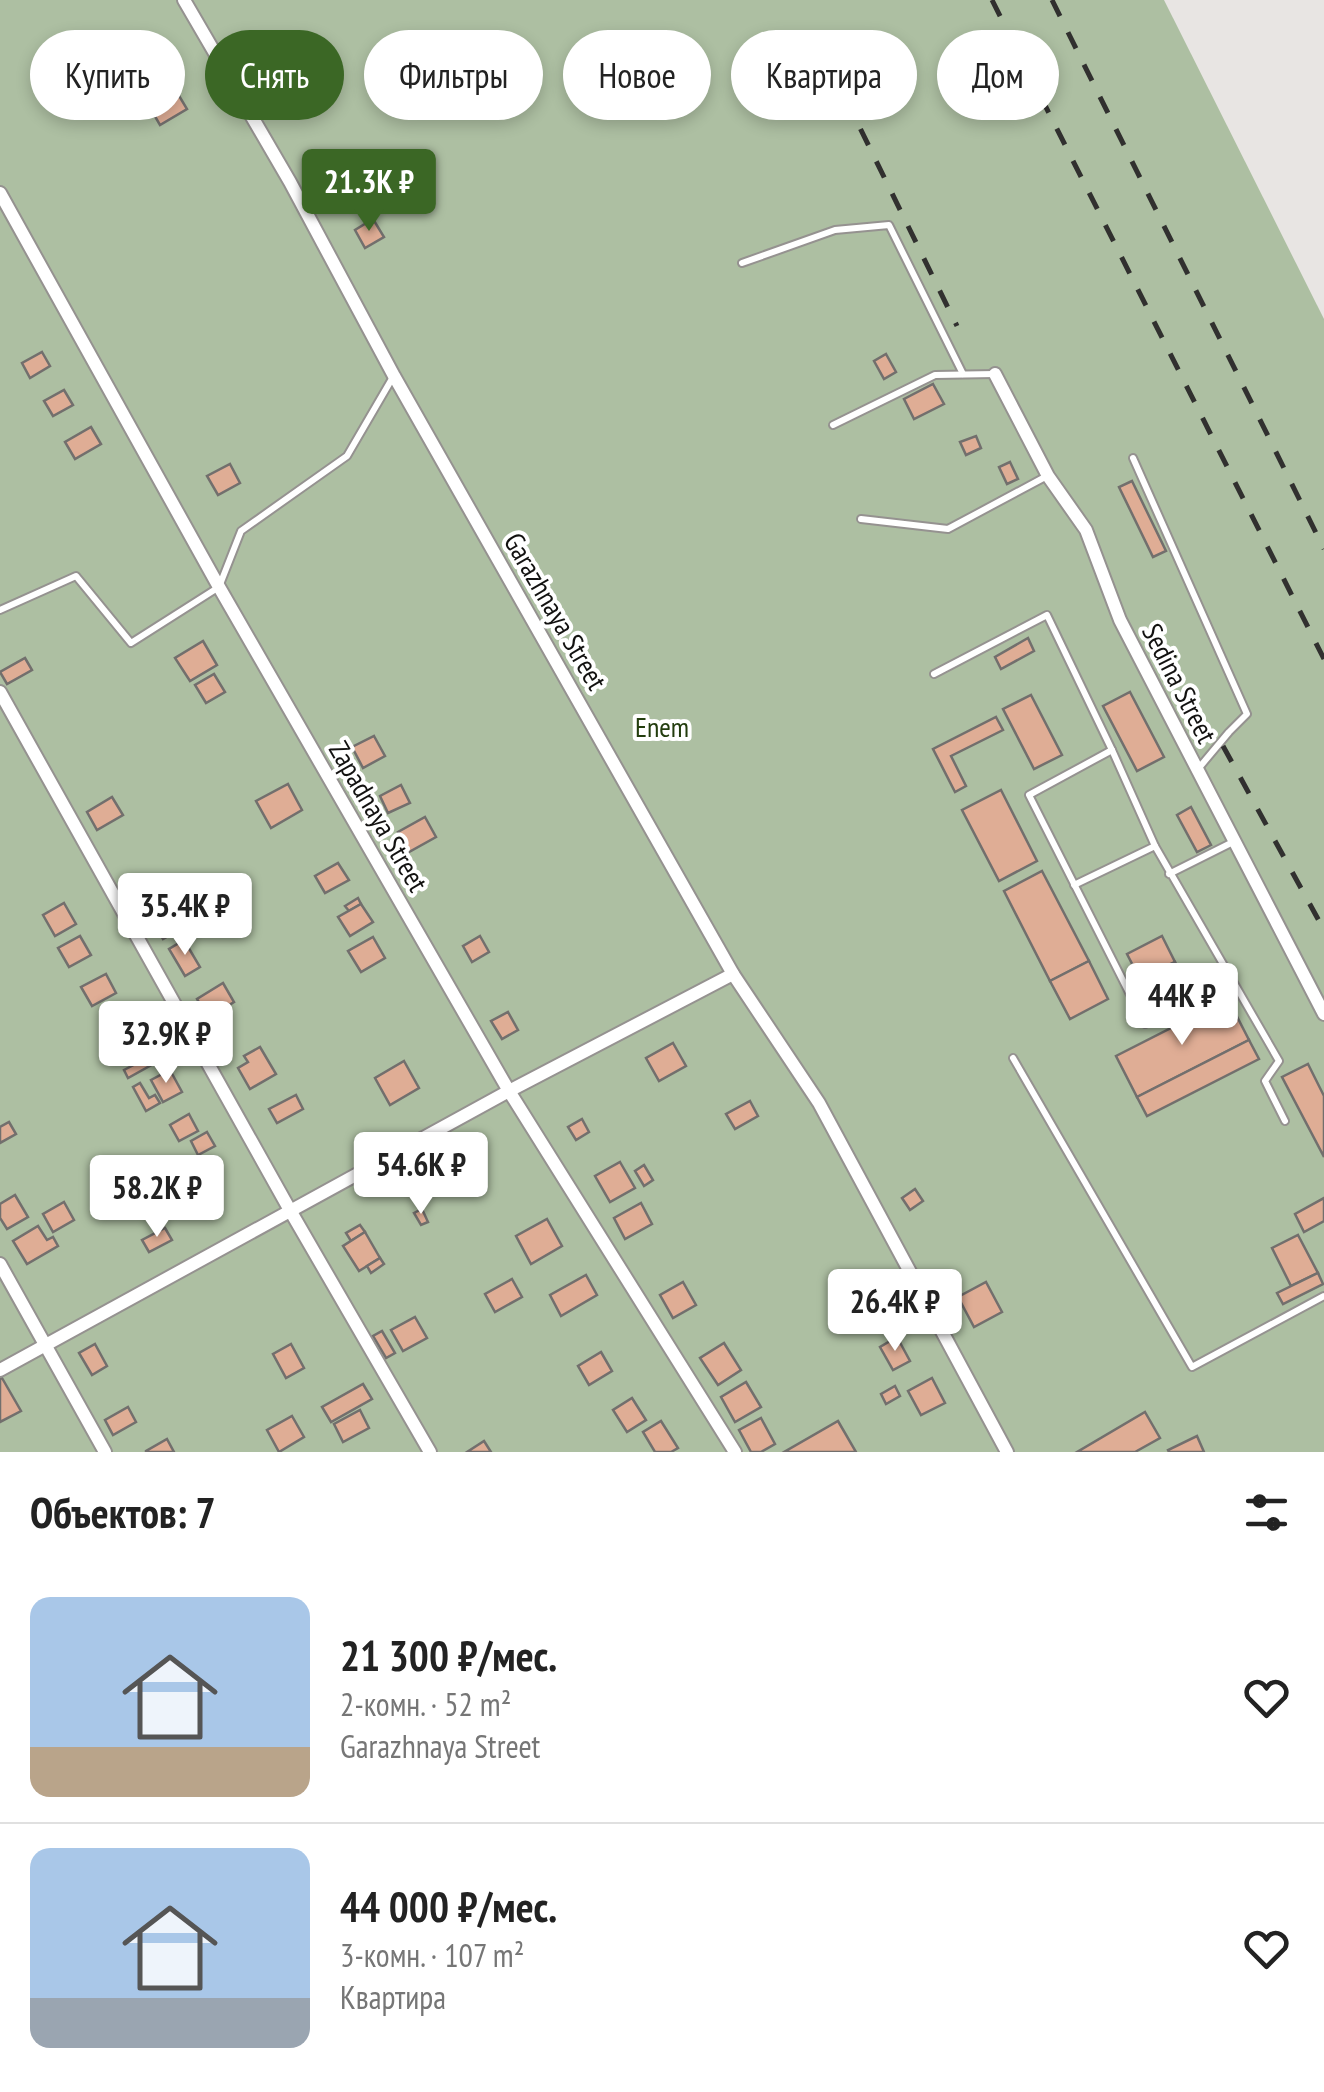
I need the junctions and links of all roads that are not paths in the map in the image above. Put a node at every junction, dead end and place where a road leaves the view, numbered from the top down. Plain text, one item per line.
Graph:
1 (184, 0) edge
2 (0, 194) edge
3 (742, 264) dead end
4 (963, 374) junction
5 (995, 374) joint
6 (394, 376) junction
7 (833, 425) dead end
8 (1133, 458) dead end
9 (1048, 476) junction
10 (860, 520) dead end
11 (219, 587) junction
12 (0, 610) edge
13 (934, 674) dead end
14 (0, 692) edge
15 (1112, 750) junction
16 (1198, 770) junction
17 (1234, 841) junction
18 (1154, 846) junction
19 (1170, 874) junction
20 (1074, 885) junction
21 (733, 974) junction
22 (1230, 980) junction
23 (1324, 1014) edge
24 (1013, 1058) dead end
25 (509, 1091) junction
26 (1285, 1121) dead end
27 (291, 1212) junction
28 (0, 1264) edge
29 (1324, 1296) edge
30 (46, 1346) junction
31 (0, 1370) edge
32 (104, 1452) edge
33 (430, 1452) edge
34 (735, 1452) edge
35 (1006, 1452) edge

1 - 6 street, Garazhnaya Street
2 - 11 street, Zapadnaya Street
3 - 4 lane
4 - 5 lane
4 - 7 lane
5 - 9 street, Sedina Street
6 - 11 lane
6 - 21 street, Garazhnaya Street
8 - 16 lane
9 - 10 lane
9 - 16 street, Sedina Street
11 - 12 lane
11 - 25 street, Zapadnaya Street
13 - 15 lane
14 - 27 street
15 - 18 lane
15 - 20 lane
16 - 17 street, Sedina Street
17 - 19 lane
17 - 23 street, Sedina Street
18 - 19 lane
18 - 20 lane
19 - 22 lane
20 - 22 lane
21 - 25 street
21 - 35 street, Garazhnaya Street
22 - 26 lane
24 - 29 lane
25 - 27 street
25 - 34 street, Zapadnaya Street
27 - 30 street
27 - 33 street
28 - 30 street
30 - 31 street
30 - 32 street

